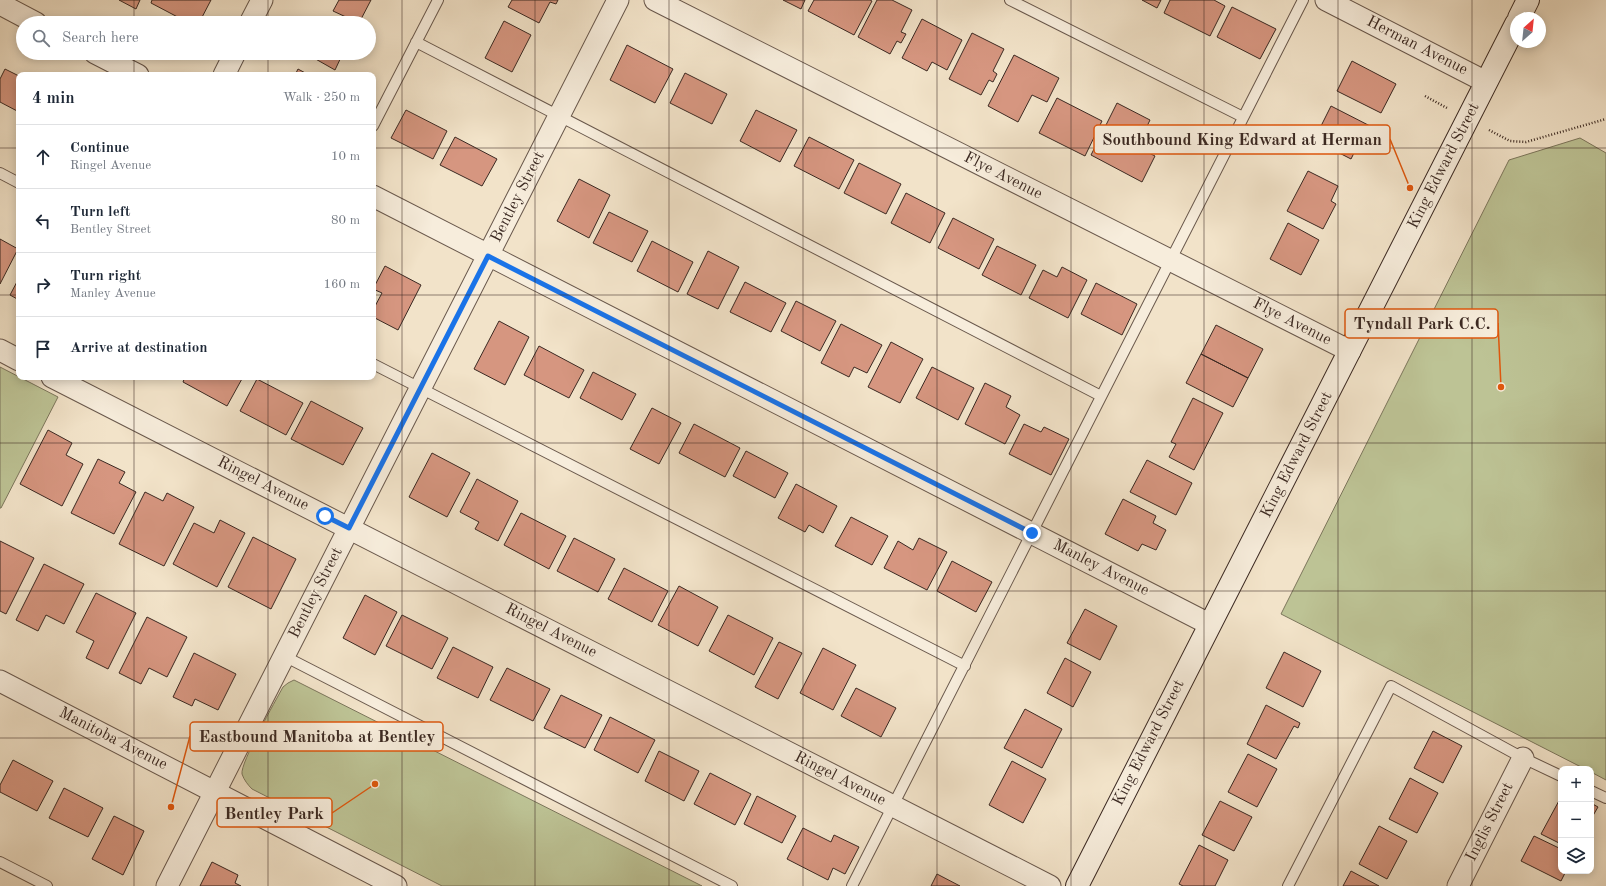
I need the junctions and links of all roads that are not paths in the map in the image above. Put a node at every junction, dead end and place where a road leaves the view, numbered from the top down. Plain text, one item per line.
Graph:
1 (262, 0) edge
2 (438, 0) edge
3 (618, 0) edge
4 (655, 0) edge
5 (1010, 0) edge
6 (1302, 0) edge
7 (1326, 0) edge
8 (1528, 0) edge
9 (0, 4) edge
10 (1522, 12) edge
11 (23, 16) edge
12 (254, 16) edge
13 (1510, 36) edge
14 (416, 42) junction
15 (109, 60) edge
16 (232, 60) edge
17 (132, 72) edge
18 (226, 72) edge
19 (1486, 82) junction
20 (559, 116) junction
21 (1243, 117) junction
22 (376, 120) edge
23 (0, 174) edge
24 (16, 182) edge
25 (376, 198) edge
26 (488, 256) junction
27 (1170, 260) junction
28 (0, 350) edge
29 (1350, 351) junction
30 (16, 358) edge
31 (376, 366) edge
32 (58, 380) edge
33 (421, 388) junction
34 (1101, 396) junction
35 (349, 528) junction
36 (1032, 533) junction
37 (1210, 624) junction
38 (284, 656) junction
39 (964, 666) junction
40 (0, 681) edge
41 (1523, 758) junction
42 (1558, 775) edge
43 (215, 792) junction
44 (1594, 792) edge
45 (1606, 798) edge
46 (893, 806) junction
47 (0, 862) edge
48 (47, 886) edge
49 (167, 886) edge
50 (396, 886) edge
51 (732, 886) edge
52 (852, 886) edge
53 (1050, 886) edge
54 (1077, 886) edge
55 (1288, 886) edge
56 (1458, 886) edge

1 - 12 street
2 - 14 lane
3 - 20 street, Bentley Street
4 - 27 street, Flye Avenue
5 - 21 lane
6 - 21 lane
7 - 19 street, Herman Avenue
8 - 10 street
9 - 11 street
13 - 19 street, King Edward Street
14 - 20 lane
14 - 22 lane
15 - 17 street
16 - 18 street
19 - 29 street, King Edward Street
20 - 26 street, Bentley Street
20 - 34 lane
21 - 27 lane
23 - 24 lane
25 - 26 street, Manley Avenue
26 - 33 street, Bentley Street
26 - 36 street, Manley Avenue
27 - 29 street, Flye Avenue
27 - 34 lane
28 - 30 street
29 - 37 street, King Edward Street
31 - 33 lane
32 - 35 street, Ringel Avenue
33 - 35 street, Bentley Street
33 - 39 lane
34 - 36 lane
35 - 38 street, Bentley Street
35 - 46 street, Ringel Avenue
36 - 37 street, Manley Avenue
36 - 39 lane
37 - 54 street, King Edward Street
38 - 43 street, Bentley Street
38 - 51 lane
39 - 46 lane
40 - 43 street, Manitoba Avenue
41 - 42 lane
41 - 55 lane
41 - 56 street, Inglis Street
43 - 49 street, Bentley Street
43 - 50 street, Manitoba Avenue
44 - 45 lane
46 - 52 lane
46 - 53 street, Ringel Avenue
47 - 48 lane

